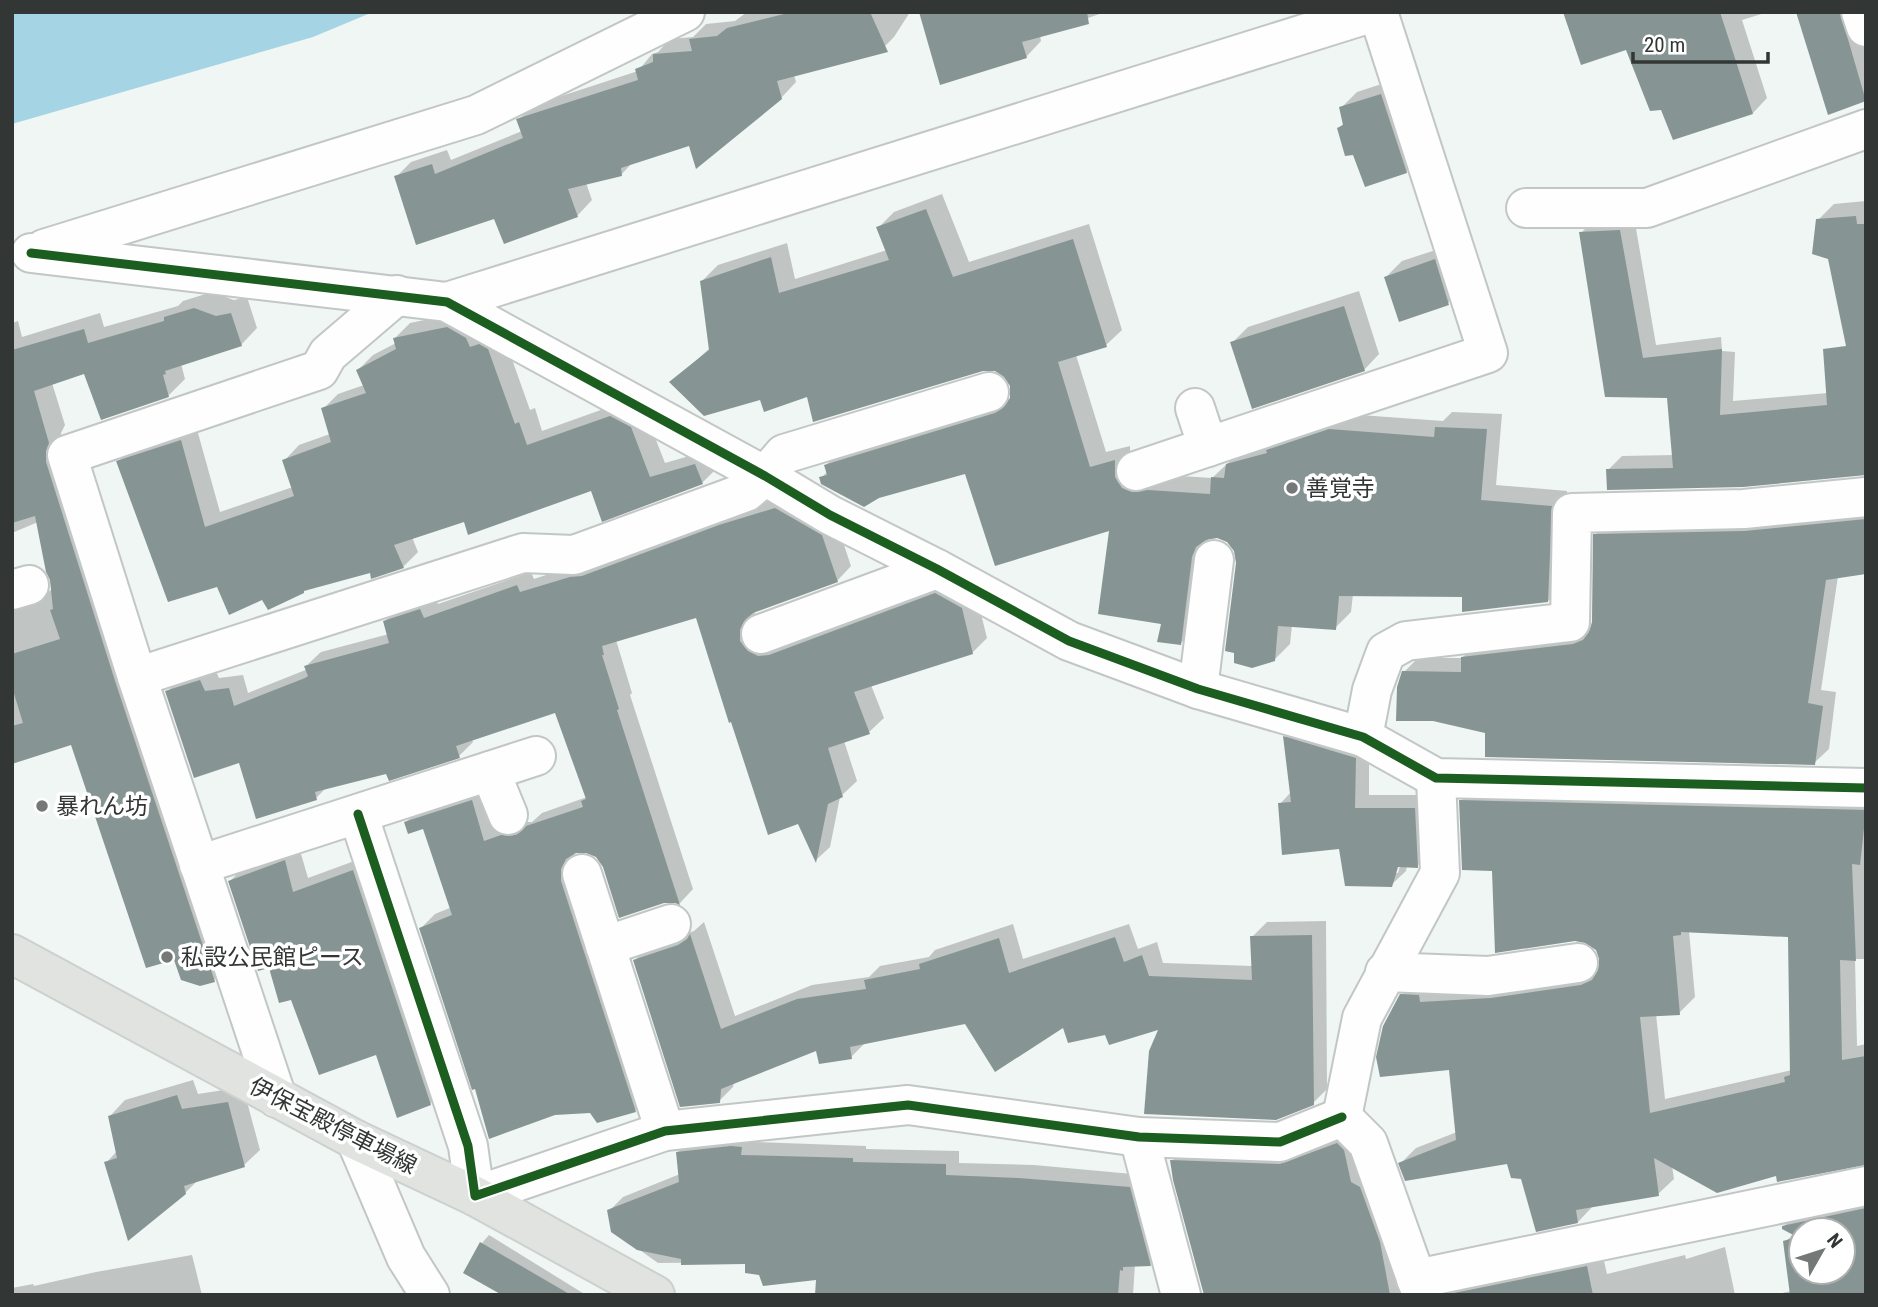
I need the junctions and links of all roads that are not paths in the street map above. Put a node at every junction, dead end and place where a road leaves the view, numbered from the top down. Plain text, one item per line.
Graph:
1 (1376, 12) edge
2 (1861, 12) edge
3 (666, 17) edge
4 (1866, 27) edge
5 (1866, 130) edge
6 (1526, 208) dead end
7 (22, 256) edge
8 (397, 295) junction
9 (447, 302) junction
10 (989, 392) dead end
11 (1195, 408) dead end
12 (1208, 447) junction
13 (1136, 471) dead end
14 (765, 475) junction
15 (1866, 497) edge
16 (1214, 560) dead end
17 (937, 569) junction
18 (761, 634) dead end
19 (137, 677) junction
20 (1198, 689) junction
21 (1363, 737) junction
22 (536, 756) dead end
23 (490, 771) junction
24 (1436, 778) junction
25 (1866, 788) edge
26 (358, 814) junction
27 (508, 815) dead end
28 (200, 865) junction
29 (582, 874) dead end
30 (671, 924) dead end
31 (605, 946) junction
32 (12, 954) edge
33 (1578, 963) dead end
34 (1385, 972) junction
35 (276, 1098) junction
36 (1342, 1117) junction
37 (665, 1131) junction
38 (1139, 1137) junction
39 (356, 1140) junction
40 (1866, 1186) edge
41 (475, 1196) junction
42 (1419, 1287) edge
43 (430, 1295) edge
44 (655, 1295) edge
45 (1181, 1295) edge

1 - 9 street
1 - 12 street
2 - 4 street
3 - 7 street
5 - 6 street
7 - 8 street
8 - 9 street
8 - 19 street
9 - 14 street
10 - 14 street
11 - 12 street
12 - 13 street
14 - 17 street
14 - 19 street
15 - 21 street
16 - 20 street
17 - 18 street
17 - 20 street
19 - 28 street
20 - 21 street
21 - 24 street
22 - 23 street
23 - 26 street
23 - 27 street
24 - 25 street
24 - 34 street
26 - 28 street
26 - 41 street
28 - 35 street
29 - 31 street
30 - 31 street
31 - 37 street
32 - 35 main road, 伊保宝殿停車場線
33 - 34 street
34 - 36 street
35 - 39 main road, 伊保宝殿停車場線
36 - 38 street
36 - 42 street
37 - 38 street
37 - 41 street
38 - 45 street
39 - 41 main road, 伊保宝殿停車場線
39 - 43 street
40 - 42 street
41 - 44 main road, 伊保宝殿停車場線

